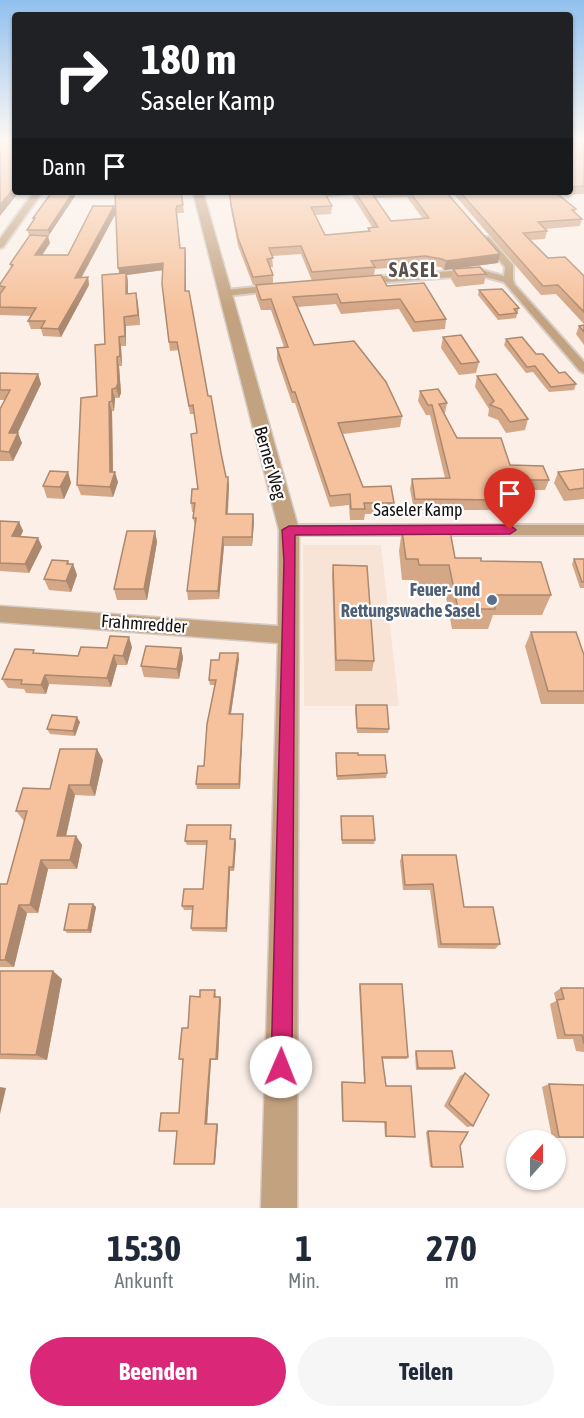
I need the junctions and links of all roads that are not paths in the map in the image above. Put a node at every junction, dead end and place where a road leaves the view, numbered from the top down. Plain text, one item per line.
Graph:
1 (34, 197) edge
2 (199, 197) edge
3 (477, 229) edge
4 (0, 245) edge
5 (508, 280) junction
6 (349, 282) edge
7 (292, 287) edge
8 (225, 293) junction
9 (584, 369) edge
10 (289, 530) junction
11 (584, 530) edge
12 (0, 614) edge
13 (288, 635) junction
14 (279, 1208) edge

1 - 4 street
2 - 8 street, Berner Weg
3 - 5 street
5 - 6 street
5 - 9 street
7 - 8 street
8 - 10 street, Berner Weg
10 - 11 street, Saseler Kamp
10 - 13 street, Berner Weg
12 - 13 street, Frahmredder
13 - 14 street, Berner Weg

